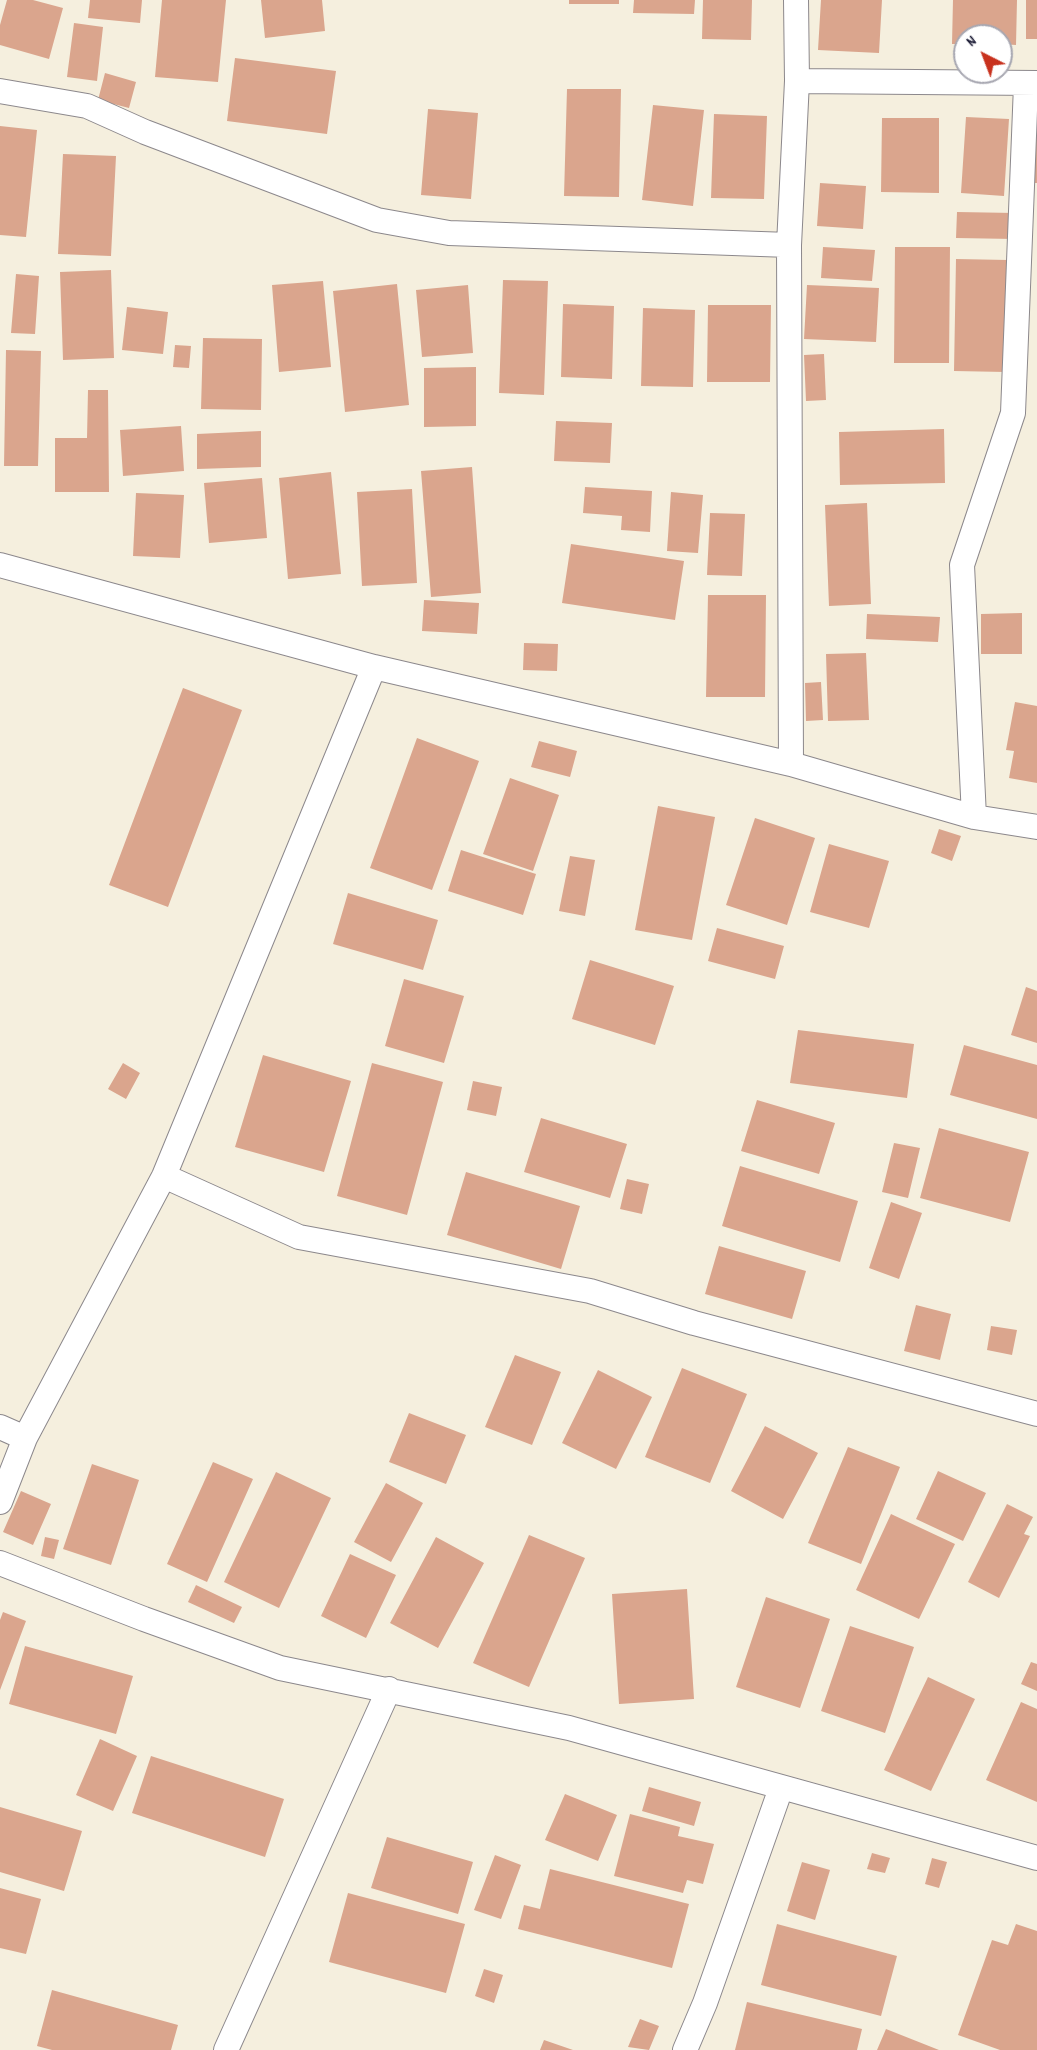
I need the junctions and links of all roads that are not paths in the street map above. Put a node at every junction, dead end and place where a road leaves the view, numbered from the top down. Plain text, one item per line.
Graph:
1 (796, 0) edge
2 (796, 81) junction
3 (1031, 84) edge
4 (0, 91) edge
5 (789, 245) junction
6 (0, 565) edge
7 (374, 667) junction
8 (791, 764) junction
9 (974, 818) junction
10 (1037, 827) edge
11 (164, 1176) junction
12 (1037, 1413) edge
13 (0, 1427) edge
14 (25, 1438) junction
15 (0, 1502) edge
16 (0, 1563) edge
17 (389, 1689) junction
18 (781, 1788) junction
19 (1037, 1858) edge
20 (226, 2050) edge
21 (685, 2050) edge

1 - 2 street
2 - 3 street
2 - 5 street
3 - 9 street
4 - 5 street
5 - 8 street
6 - 7 street
7 - 8 street
7 - 11 street
8 - 9 street
9 - 10 street
11 - 12 street
11 - 14 street
13 - 14 street
14 - 15 street
16 - 17 street
17 - 18 street
17 - 20 street
18 - 19 street
18 - 21 street

